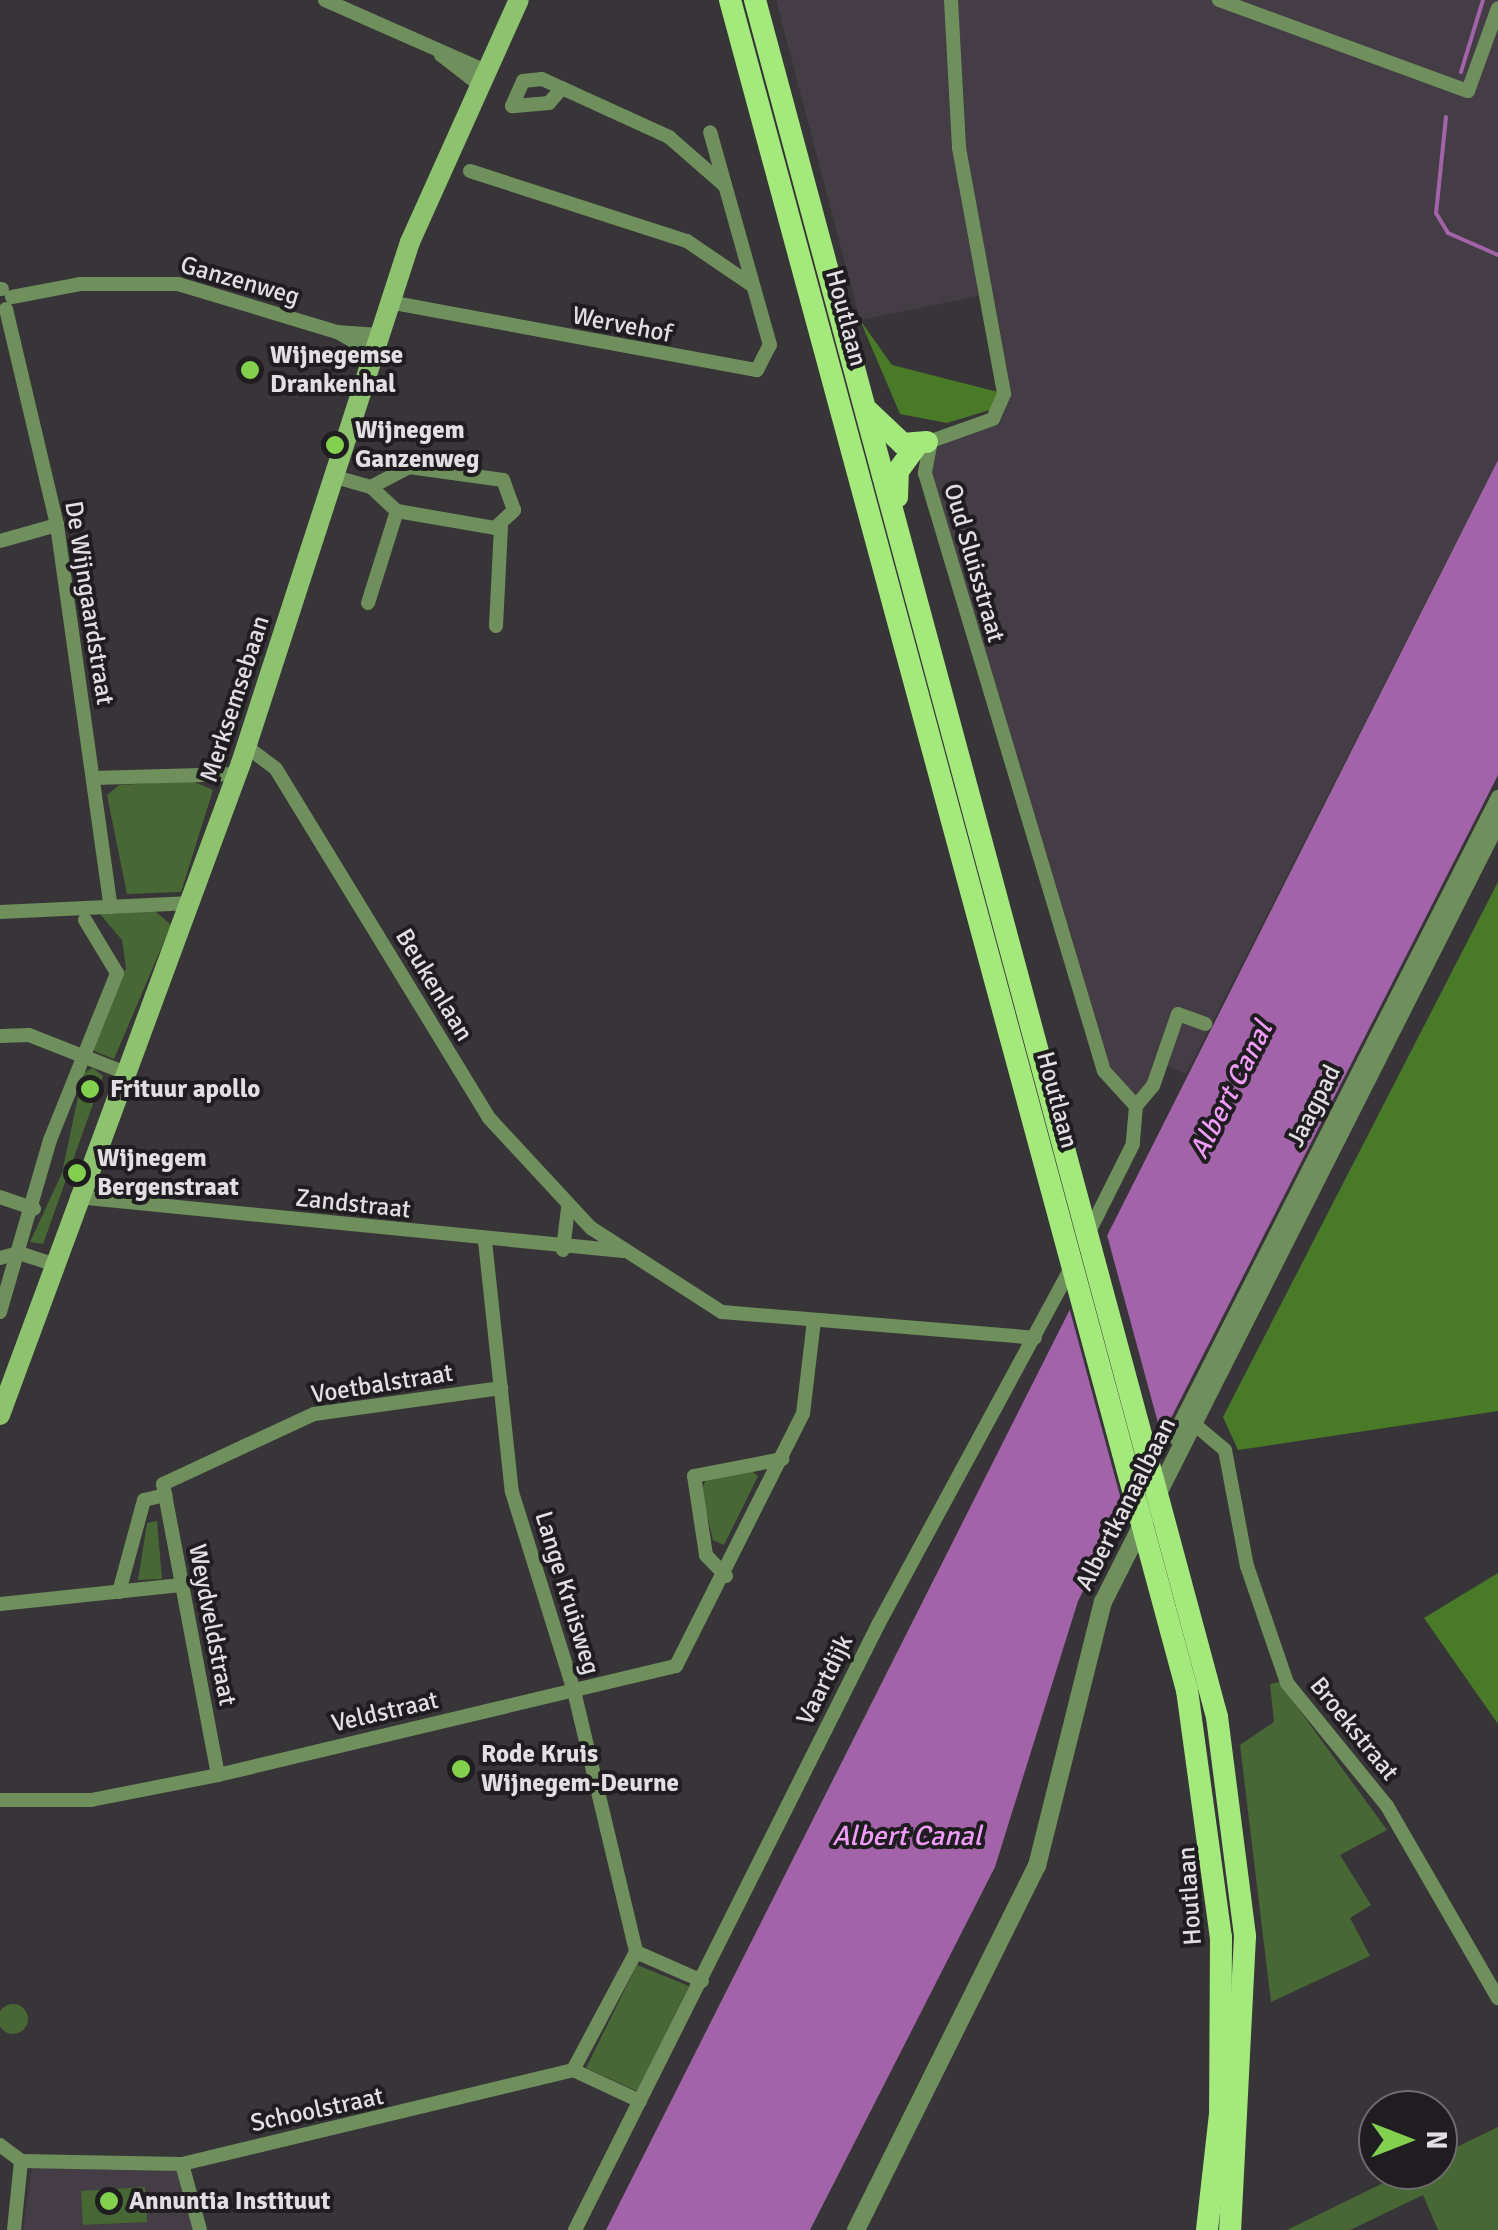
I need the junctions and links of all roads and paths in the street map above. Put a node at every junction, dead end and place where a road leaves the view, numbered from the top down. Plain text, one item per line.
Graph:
1 (325, 0) edge
2 (518, 0) edge
3 (730, 0) edge
4 (755, 0) edge
5 (951, 0) edge
6 (1222, 1) edge
7 (1498, 8) edge
8 (484, 79) junction
9 (562, 88) dead end
10 (710, 132) dead end
11 (470, 171) dead end
12 (725, 186) junction
13 (754, 286) junction
14 (3, 297) edge
15 (389, 302) junction
16 (376, 344) junction
17 (865, 408) junction
18 (924, 444) junction
19 (332, 476) junction
20 (371, 487) junction
21 (397, 511) junction
22 (57, 525) junction
23 (501, 526) junction
24 (898, 526) junction
25 (0, 541) edge
26 (368, 603) dead end
27 (496, 626) dead end
28 (247, 747) junction
29 (238, 774) junction
30 (93, 778) junction
31 (1498, 796) edge
32 (1498, 820) edge
33 (192, 903) junction
34 (111, 907) junction
35 (0, 912) edge
36 (85, 920) dead end
37 (1205, 1024) dead end
38 (0, 1036) edge
39 (82, 1056) junction
40 (126, 1073) junction
41 (1136, 1106) junction
42 (76, 1196) junction
43 (0, 1197) edge
44 (1068, 1199) junction
45 (568, 1208) junction
46 (34, 1210) junction
47 (485, 1241) junction
48 (563, 1250) junction
49 (624, 1251) junction
50 (18, 1253) junction
51 (0, 1258) edge
52 (53, 1264) junction
53 (0, 1312) edge
54 (814, 1321) junction
55 (1035, 1338) junction
56 (501, 1388) junction
57 (0, 1415) edge
58 (1194, 1424) junction
59 (1173, 1436) dead end
60 (782, 1459) junction
61 (164, 1489) junction
62 (726, 1576) junction
63 (181, 1585) junction
64 (118, 1592) junction
65 (0, 1604) edge
66 (574, 1691) junction
67 (218, 1775) junction
68 (0, 1800) edge
69 (636, 1952) junction
70 (702, 1981) junction
71 (1498, 1998) edge
72 (574, 2070) junction
73 (640, 2102) junction
74 (0, 2145) edge
75 (21, 2161) junction
76 (182, 2164) junction
77 (14, 2230) edge
78 (200, 2230) edge
79 (576, 2230) edge
80 (856, 2230) edge
81 (1206, 2230) edge
82 (1230, 2230) edge

1 - 8 street
2 - 8 main road, Merksemsebaan
3 - 44 main road, Houtlaan
4 - 17 main road, Houtlaan
5 - 18 street
6 - 7 street
8 - 15 main road, Merksemsebaan
9 - 12 street
10 - 12 street, Wervehof
11 - 13 street
12 - 13 street, Wervehof
13 - 15 street, Wervehof
14 - 16 street, Ganzenweg
14 - 22 street, De Wijngaardstraat
15 - 16 main road, Merksemsebaan
16 - 19 main road, Merksemsebaan
17 - 18 main road
17 - 24 main road, Houtlaan
18 - 24 main road
18 - 41 street, Oud Sluisstraat
19 - 20 street
19 - 28 main road, Merksemsebaan
20 - 21 street
20 - 23 street
21 - 23 street
21 - 26 street
22 - 25 street
22 - 30 street, De Wijngaardstraat
23 - 27 street
24 - 44 main road, Houtlaan
28 - 29 main road, Merksemsebaan
28 - 45 street, Beukenlaan
29 - 30 street
29 - 33 main road, Merksemsebaan
30 - 34 street, De Wijngaardstraat
31 - 59 street, Jaagpad
32 - 58 street, Albertkanaalbaan
33 - 34 street
33 - 40 main road, Merksemsebaan
34 - 35 street
36 - 39 street
37 - 41 street
38 - 39 street
39 - 40 street
39 - 46 street
40 - 42 main road, Merksemsebaan
41 - 55 street, Vaartdijk
42 - 47 street, Zandstraat
42 - 52 main road, Merksemsebaan
43 - 46 street
44 - 81 main road, Houtlaan
44 - 82 main road, Houtlaan
45 - 48 street
45 - 49 street
46 - 50 street
47 - 48 street, Zandstraat
47 - 56 street, Lange Kruisweg
48 - 49 street, Zandstraat
49 - 54 street
50 - 51 street
50 - 52 street
50 - 53 street
52 - 57 main road, Merksemsebaan
54 - 55 street
54 - 60 street, Veldstraat
55 - 70 street, Vaartdijk
56 - 61 street, Voetbalstraat
56 - 66 street, Lange Kruisweg
58 - 71 street, Broekstraat
58 - 80 street, Albertkanaalbaan
60 - 62 street, Veldstraat
60 - 62 street
61 - 63 street, Weydveldstraat
61 - 64 street, Voetbalstraat
62 - 66 street, Veldstraat
63 - 64 street
63 - 67 street, Weydveldstraat
64 - 65 street
66 - 67 street, Veldstraat
66 - 69 street, Lange Kruisweg
67 - 68 street, Veldstraat
69 - 70 street
69 - 72 street
70 - 73 street, Vaartdijk
72 - 73 street
72 - 76 street, Schoolstraat
73 - 79 street, Vaartdijk
74 - 75 street
75 - 76 street, Schoolstraat
75 - 77 street
76 - 78 street

